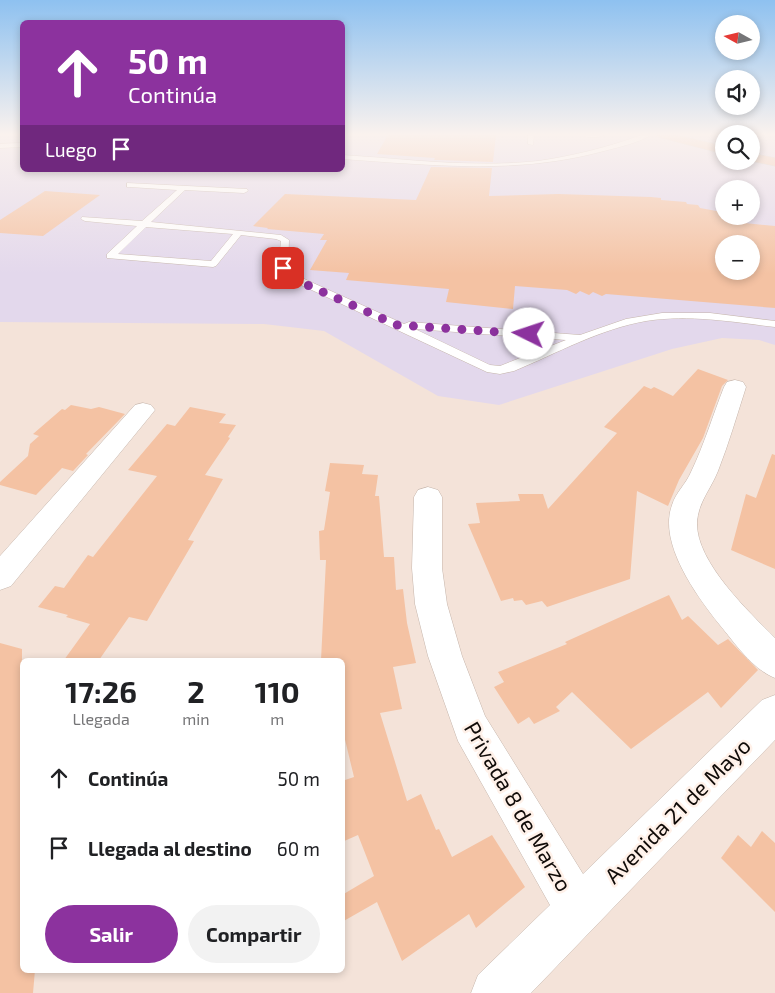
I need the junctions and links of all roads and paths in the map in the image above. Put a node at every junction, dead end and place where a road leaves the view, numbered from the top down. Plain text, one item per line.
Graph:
1 (130, 185) dead end
2 (183, 188) junction
3 (244, 191) dead end
4 (85, 219) dead end
5 (145, 224) junction
6 (239, 232) junction
7 (775, 324) edge
8 (397, 325) junction
9 (585, 338) junction
10 (735, 387) dead end
11 (143, 410) dead end
12 (428, 497) dead end
13 (0, 577) edge
14 (775, 662) edge
15 (775, 713) edge
16 (578, 909) junction
17 (496, 993) edge

1 - 2 lane
2 - 3 lane
2 - 5 lane
4 - 5 lane
5 - 6 lane
5 - 6 lane
6 - 8 lane
7 - 9 lane
8 - 9 lane
8 - 9 lane
10 - 14 street
11 - 13 street
12 - 16 street, Privada 8 de Marzo
15 - 16 street, Avenida 21 de Mayo
16 - 17 street, Avenida 21 de Mayo

